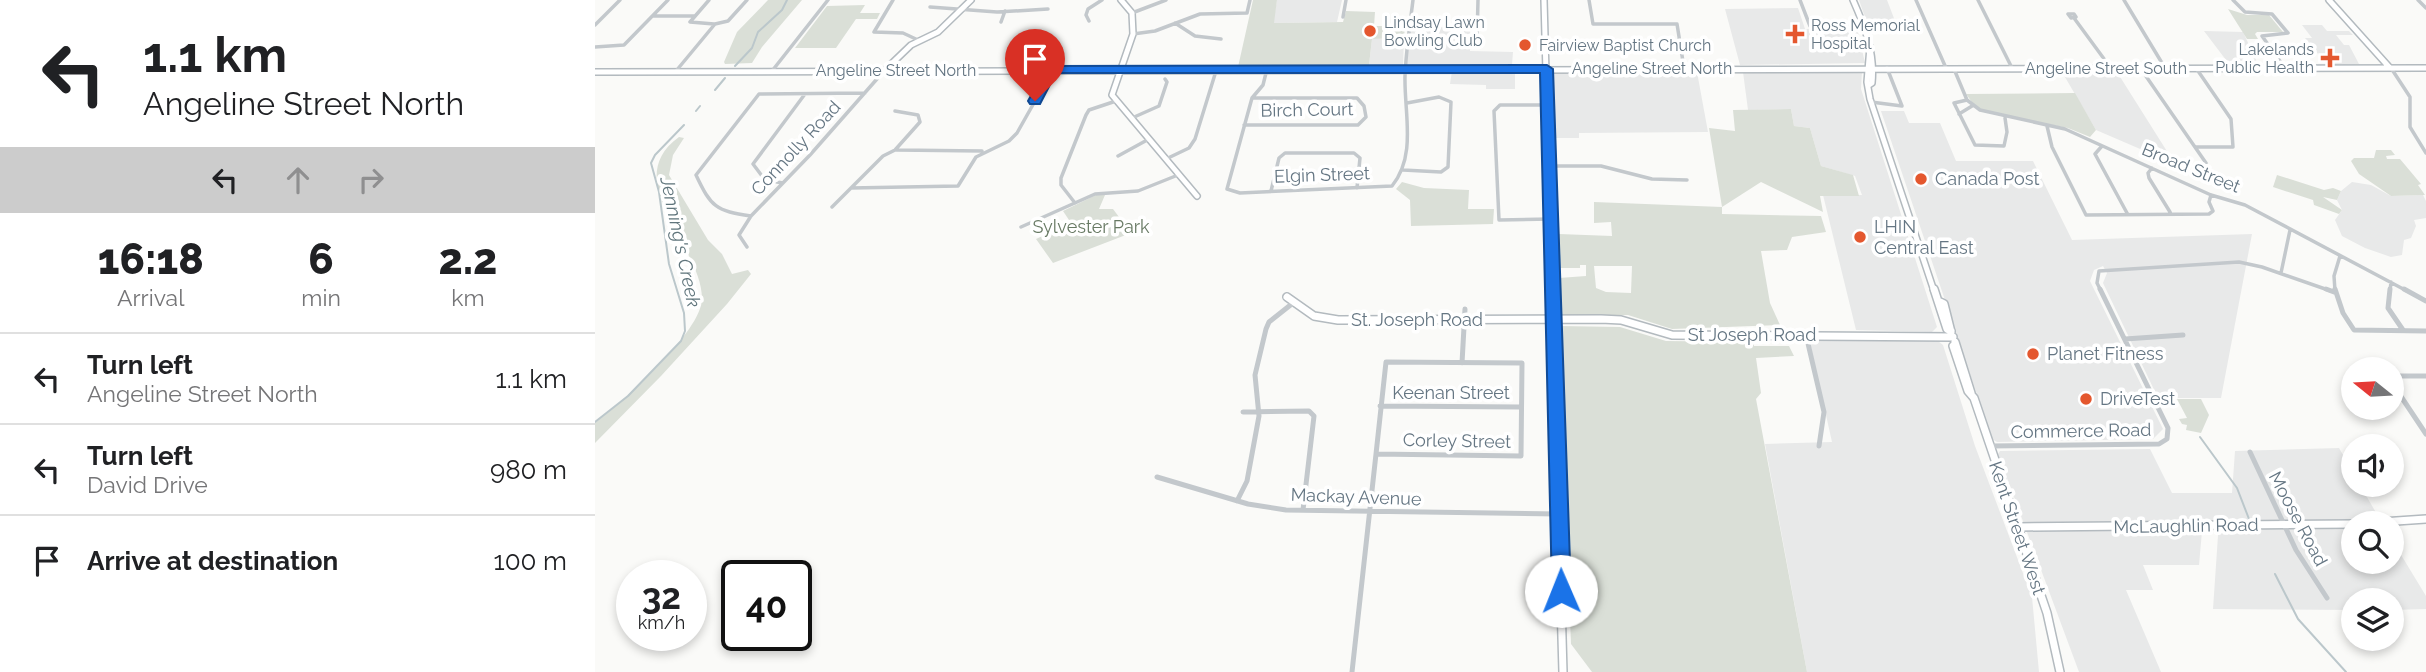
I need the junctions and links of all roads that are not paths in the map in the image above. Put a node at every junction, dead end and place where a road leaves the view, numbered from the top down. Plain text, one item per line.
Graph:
1 (620, 0) edge
2 (668, 0) edge
3 (709, 0) edge
4 (747, 0) edge
5 (828, 0) edge
6 (893, 0) edge
7 (971, 0) edge
8 (1102, 0) edge
9 (1121, 0) edge
10 (1166, 0) edge
11 (1250, 0) edge
12 (1346, 0) edge
13 (1413, 0) edge
14 (1478, 0) edge
15 (1544, 0) edge
16 (1589, 0) edge
17 (1800, 0) edge
18 (1853, 0) edge
19 (1916, 0) edge
20 (1977, 0) edge
21 (2124, 0) edge
22 (2233, 0) edge
23 (2329, 0) edge
24 (2418, 0) edge
25 (930, 8) dead end
26 (2426, 8) edge
27 (1048, 9) dead end
28 (960, 10) junction
29 (1005, 11) junction
30 (1132, 13) junction
31 (653, 16) junction
32 (694, 16) junction
33 (1343, 17) dead end
34 (2074, 18) dead end
35 (1001, 22) dead end
36 (1089, 22) dead end
37 (1175, 23) junction
38 (715, 24) junction
39 (595, 25) edge
40 (1864, 26) junction
41 (1133, 34) junction
42 (1031, 35) dead end
43 (1221, 39) dead end
44 (918, 40) junction
45 (1477, 40) dead end
46 (595, 47) edge
47 (1684, 68) junction
48 (1872, 68) junction
49 (1887, 68) junction
50 (1946, 68) junction
51 (1953, 68) junction
52 (2012, 68) junction
53 (2110, 68) junction
54 (2140, 68) junction
55 (2165, 68) junction
56 (2195, 68) junction
57 (2285, 68) junction
58 (2390, 68) junction
59 (2426, 68) edge
60 (1052, 69) junction
61 (1119, 69) junction
62 (1216, 69) junction
63 (1267, 69) junction
64 (1407, 69) junction
65 (1547, 69) junction
66 (885, 70) junction
67 (1013, 70) junction
68 (676, 71) junction
69 (772, 71) junction
70 (595, 72) edge
71 (1165, 79) dead end
72 (865, 93) junction
73 (806, 94) junction
74 (1252, 98) junction
75 (1967, 100) junction
76 (1116, 101) junction
77 (1871, 102) junction
78 (1407, 103) junction
79 (1547, 106) junction
80 (1972, 106) junction
81 (895, 111) dead end
82 (1959, 114) junction
83 (1132, 118) junction
84 (2005, 118) junction
85 (1244, 125) junction
86 (2047, 126) junction
87 (1149, 139) junction
88 (2102, 146) junction
89 (2196, 147) junction
90 (895, 150) junction
91 (984, 151) junction
92 (2426, 153) edge
93 (1118, 156) dead end
94 (1166, 159) junction
95 (2206, 163) dead end
96 (1549, 166) junction
97 (2152, 168) junction
98 (1403, 170) junction
99 (1178, 175) junction
100 (1687, 180) dead end
101 (783, 183) junction
102 (851, 188) junction
103 (1357, 188) junction
104 (1271, 191) junction
105 (2211, 195) junction
106 (1197, 196) dead end
107 (1075, 203) junction
108 (832, 207) dead end
109 (2127, 213) junction
110 (2170, 213) junction
111 (751, 216) junction
112 (1551, 219) junction
113 (1021, 228) dead end
114 (2290, 230) junction
115 (747, 247) dead end
116 (2340, 256) junction
117 (2281, 273) junction
118 (2391, 282) junction
119 (2334, 292) junction
120 (1287, 297) dead end
121 (2426, 301) edge
122 (1293, 303) junction
123 (1465, 309) dead end
124 (1464, 320) junction
125 (1553, 320) junction
126 (2404, 331) junction
127 (2426, 331) edge
128 (1806, 335) junction
129 (2183, 335) dead end
130 (1953, 337) junction
131 (2125, 339) junction
132 (1462, 363) junction
133 (2405, 376) edge
134 (2426, 376) edge
135 (2405, 402) edge
136 (1380, 406) junction
137 (1521, 407) junction
138 (1243, 412) dead end
139 (1260, 412) junction
140 (2426, 433) edge
141 (1819, 446) dead end
142 (1989, 446) junction
143 (2250, 452) dead end
144 (1374, 454) junction
145 (1157, 477) dead end
146 (1237, 501) junction
147 (1303, 510) junction
148 (1368, 513) junction
149 (1559, 514) junction
150 (2426, 519) edge
151 (2404, 520) edge
152 (2341, 524) edge
153 (2285, 525) junction
154 (2018, 527) junction
155 (2327, 598) dead end
156 (2057, 669) edge
157 (1352, 672) edge
158 (1563, 672) edge

1 - 39 street
2 - 31 street
3 - 32 street
4 - 38 street
5 - 69 street
6 - 44 street
7 - 28 main road
8 - 36 street
9 - 30 main road
10 - 30 street
11 - 37 street
12 - 33 street
13 - 64 street
14 - 45 street
15 - 65 main road
16 - 47 street
17 - 40 street
18 - 40 main road, Kent Street West
19 - 50 street
20 - 52 street
21 - 55 street
22 - 57 street
23 - 58 main road
24 - 26 street
25 - 28 street
27 - 29 street
28 - 29 street
28 - 44 main road
29 - 35 street
30 - 41 main road
31 - 32 street
31 - 46 street
32 - 38 street
34 - 53 street
37 - 41 street
37 - 43 street
38 - 68 street
40 - 48 main road, Kent Street West
41 - 61 main road
42 - 67 street
44 - 66 main road
47 - 48 main road, Angeline Street North
47 - 65 main road, Angeline Street North
48 - 49 main road, Angeline Street South
48 - 77 main road, Kent Street West
49 - 50 main road, Angeline Street South
49 - 77 street
50 - 51 main road, Angeline Street South
51 - 52 main road, Angeline Street South
51 - 75 street
52 - 53 main road, Angeline Street South
53 - 54 main road, Angeline Street South
54 - 55 main road, Angeline Street South
54 - 89 street
55 - 56 main road, Angeline Street South
56 - 57 main road, Angeline Street South
56 - 89 street
57 - 58 main road, Angeline Street South
58 - 59 main road, Angeline Street South
58 - 92 street
60 - 61 main road, Angeline Street North
60 - 67 main road, Angeline Street North
60 - 91 street
61 - 62 main road, Angeline Street North
61 - 76 main road
62 - 63 main road, Angeline Street North
62 - 94 street
63 - 64 main road, Angeline Street North
63 - 74 street
64 - 65 main road, Angeline Street North
64 - 78 street
65 - 79 main road
66 - 67 main road, Angeline Street North
66 - 69 main road, Angeline Street North
66 - 72 street, Connolly Road
68 - 69 main road, Angeline Street North
68 - 70 main road, Angeline Street North
71 - 83 street
72 - 73 street
72 - 101 street, Connolly Road
73 - 101 street
73 - 111 street
74 - 85 street
74 - 85 street, Birch Court
75 - 80 street
75 - 82 street
76 - 83 main road
76 - 107 street
77 - 130 main road, Kent Street West
78 - 98 street
78 - 98 street
79 - 96 main road
79 - 112 street
80 - 82 street
80 - 84 street, Broad Street
81 - 90 street
82 - 84 street
83 - 87 main road
84 - 86 street, Broad Street
85 - 104 street, Elgin Street
86 - 88 street, Broad Street
86 - 109 street
87 - 93 street
87 - 94 main road
88 - 97 street, Broad Street
88 - 109 street
89 - 95 street
90 - 91 street
90 - 102 street
91 - 102 street
94 - 99 main road
96 - 100 street
96 - 112 main road
97 - 105 street, Broad Street
97 - 110 street
98 - 103 street, Elgin Street
99 - 106 main road
99 - 107 street
101 - 111 street, Connolly Road
102 - 108 street
103 - 104 street, Elgin Street
103 - 104 street
105 - 110 street
105 - 114 street, Broad Street
107 - 113 street
109 - 110 street
111 - 115 street, Connolly Road
112 - 125 main road
114 - 116 street, Broad Street
114 - 117 street
116 - 118 street, Broad Street
116 - 119 street
117 - 119 street, Commerce Road
117 - 131 street, Commerce Road
118 - 121 street, Broad Street
118 - 126 street
119 - 126 street
120 - 122 main road, St. Joseph Road
122 - 124 main road, St. Joseph Road
122 - 139 street
123 - 124 street
124 - 125 main road, St. Joseph Road
124 - 132 street
125 - 128 main road, St Joseph Road
125 - 149 main road
126 - 127 street
128 - 130 main road, St Joseph Road
128 - 141 street
129 - 131 street
130 - 142 main road, Kent Street West
131 - 142 street, Commerce Road
132 - 136 street, Corley Street
132 - 137 street, Corley Street
133 - 134 street
135 - 140 street
136 - 137 street, Keenan Street
136 - 144 street
137 - 144 street, Corley Street
138 - 139 street
139 - 146 street
139 - 147 street
142 - 154 main road, Kent Street West
143 - 153 street, Moose Road
144 - 148 street
145 - 146 street, Mackay Avenue
146 - 147 street, Mackay Avenue
147 - 148 street, Mackay Avenue
148 - 149 street, Mackay Avenue
148 - 157 street
149 - 158 main road
150 - 151 main road
152 - 153 main road, McLaughlin Road
153 - 154 main road, McLaughlin Road
153 - 155 street, Moose Road
154 - 156 main road, Kent Street West

